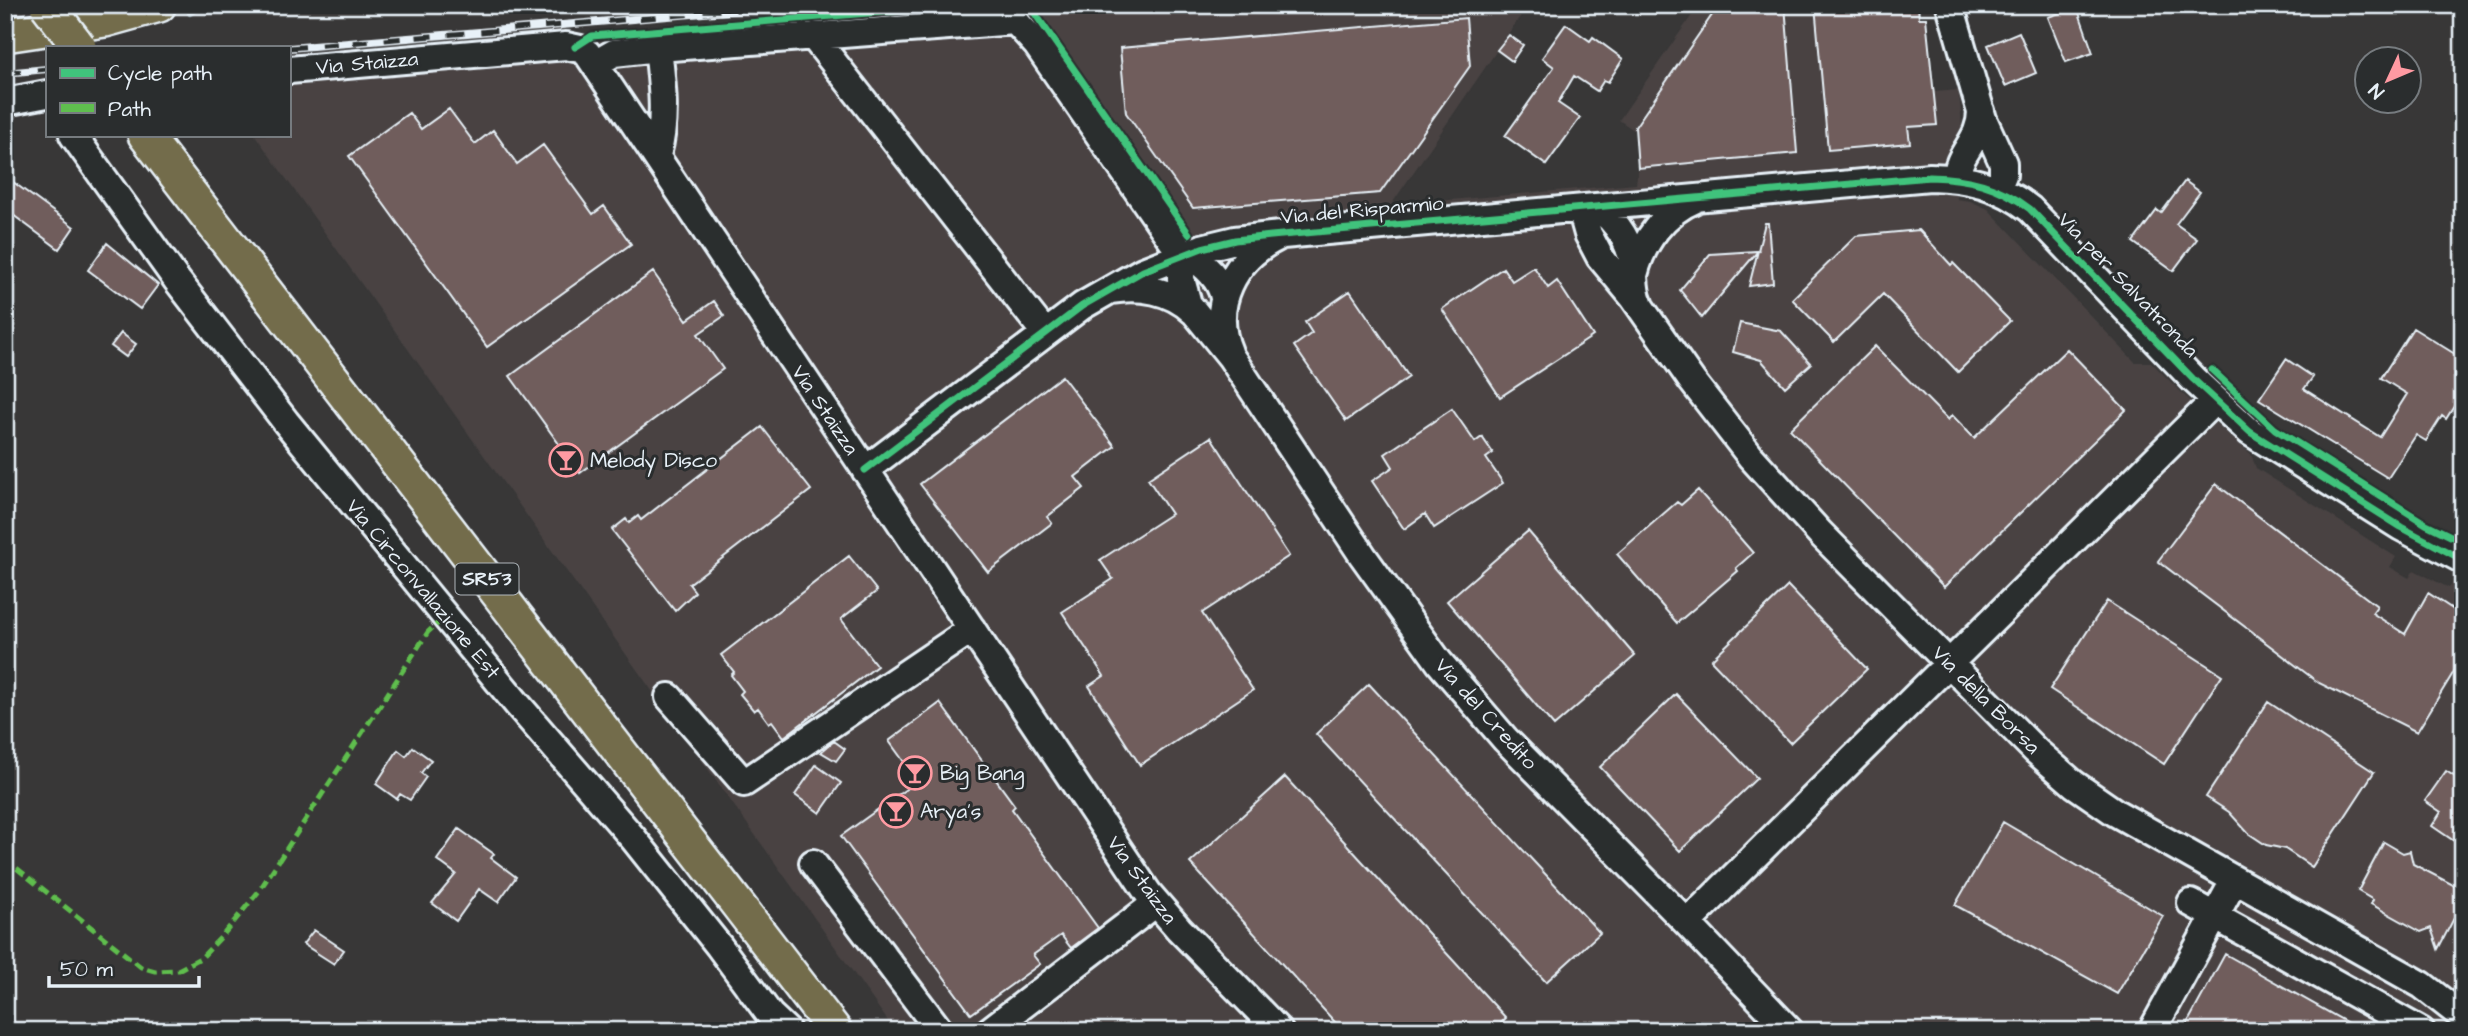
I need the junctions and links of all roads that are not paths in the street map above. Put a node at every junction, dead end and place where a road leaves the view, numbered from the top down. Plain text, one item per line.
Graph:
1 (159, 5) edge
2 (1950, 5) edge
3 (46, 16) edge
4 (5, 24) edge
5 (5, 35) edge
6 (813, 36) junction
7 (78, 46) edge
8 (658, 48) junction
9 (595, 64) junction
10 (290, 70) edge
11 (46, 94) edge
12 (5, 102) edge
13 (1981, 109) junction
14 (74, 136) edge
15 (146, 136) edge
16 (657, 155) junction
17 (1930, 177) joint
18 (1957, 178) junction
19 (1997, 189) junction
20 (1704, 197) junction
21 (1590, 208) junction
22 (1283, 235) junction
23 (1184, 254) junction
24 (1633, 276) junction
25 (1106, 291) junction
26 (1224, 298) junction
27 (1642, 308) junction
28 (1193, 312) junction
29 (1045, 333) junction
30 (1231, 357) junction
31 (2215, 400) junction
32 (865, 470) junction
33 (2463, 560) edge
34 (972, 629) junction
35 (1949, 664) junction
36 (669, 697) dead end
37 (813, 863) dead end
38 (2234, 881) junction
39 (1156, 903) junction
40 (2191, 903) dead end
41 (2216, 916) junction
42 (1687, 923) junction
43 (2461, 1009) edge
44 (2392, 1024) edge
45 (827, 1028) edge
46 (788, 1031) edge
47 (940, 1031) edge
48 (989, 1031) edge
49 (1279, 1031) edge
50 (1790, 1031) edge
51 (2152, 1031) edge
52 (2421, 1031) edge

1 - 3 main road
2 - 13 street
3 - 4 main road
3 - 5 main road
3 - 7 main road, bridge
6 - 8 street
6 - 23 street
6 - 29 street
8 - 9 street
8 - 16 street
9 - 10 street, Via Staizza
9 - 16 street, Via Staizza
11 - 12 street
13 - 18 street
13 - 19 street
14 - 46 street, Via Circonvallazione Est
15 - 45 main road, SR53
16 - 32 street, Via Staizza
17 - 18 street, Via per Salvatronda
17 - 20 street, Via del Risparmio
18 - 19 street, Via per Salvatronda
19 - 31 street, Via per Salvatronda
20 - 21 street, Via del Risparmio
20 - 24 street
21 - 22 street, Via del Risparmio
21 - 24 street, Via della Borsa
21 - 27 street, Via della Borsa
22 - 23 street, Via del Risparmio
22 - 26 street, Via del Credito
23 - 25 street, Via del Risparmio
23 - 26 street
23 - 28 street, Via del Credito
24 - 27 street, Via della Borsa
25 - 28 street, Via del Credito
25 - 29 street, Via del Risparmio
26 - 30 street, Via del Credito
27 - 35 street, Via della Borsa
28 - 30 street, Via del Credito
29 - 32 street, Via del Risparmio
30 - 42 street, Via del Credito
31 - 33 street, Via per Salvatronda
31 - 35 street
32 - 34 street, Via Staizza
34 - 36 street
34 - 39 street, Via Staizza
35 - 38 street, Via della Borsa
35 - 42 street
37 - 47 street
38 - 41 street
38 - 43 street, Via della Borsa
39 - 48 street
39 - 49 street, Via Staizza
40 - 41 street
41 - 44 street
41 - 51 street
42 - 50 street, Via del Credito
44 - 52 street

